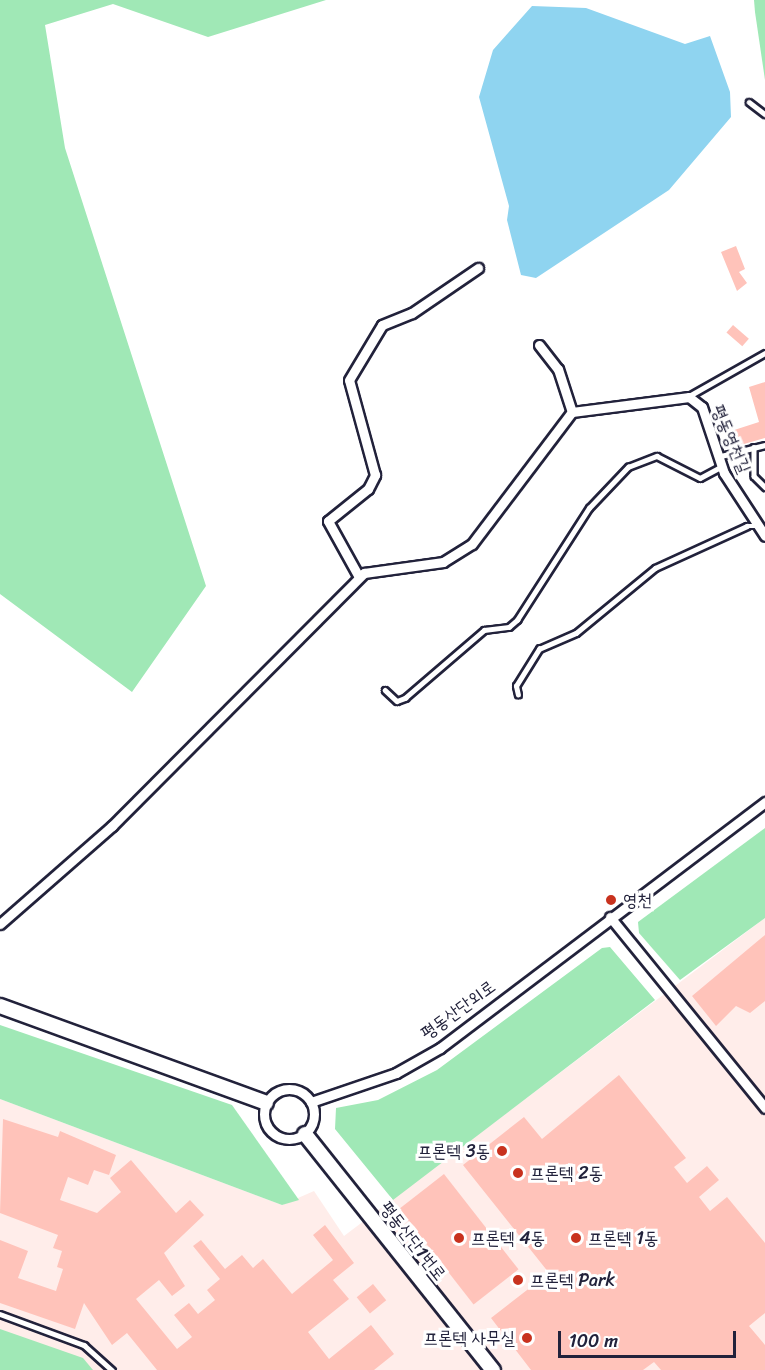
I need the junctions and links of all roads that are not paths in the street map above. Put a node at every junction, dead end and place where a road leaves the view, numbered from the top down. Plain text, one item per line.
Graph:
1 (749, 102) dead end
2 (765, 114) edge
3 (478, 268) dead end
4 (539, 345) dead end
5 (765, 353) edge
6 (689, 397) junction
7 (572, 412) junction
8 (765, 445) edge
9 (754, 447) junction
10 (722, 461) junction
11 (765, 487) edge
12 (759, 526) junction
13 (765, 536) edge
14 (359, 577) junction
15 (385, 690) dead end
16 (518, 696) dead end
17 (765, 802) edge
18 (610, 917) junction
19 (0, 924) edge
20 (0, 1006) edge
21 (311, 1102) junction
22 (266, 1104) junction
23 (765, 1108) edge
24 (305, 1134) junction
25 (0, 1314) edge
26 (112, 1370) edge
27 (493, 1370) edge

1 - 2 lane
3 - 14 street
4 - 7 street
5 - 6 lane
6 - 7 street, 평동영천길
6 - 10 street, 평동영천길
7 - 14 street
8 - 9 lane
9 - 10 lane
9 - 11 lane
10 - 12 street, 평동영천길
10 - 15 lane
12 - 13 street, 평동영천길
12 - 16 lane
14 - 19 street
17 - 18 street, 평동산단외로
18 - 21 street, 평동산단외로
18 - 23 street
20 - 22 street
21 - 22 street
21 - 24 street
22 - 24 street
24 - 27 street, 평동산단1번로
25 - 26 lane

